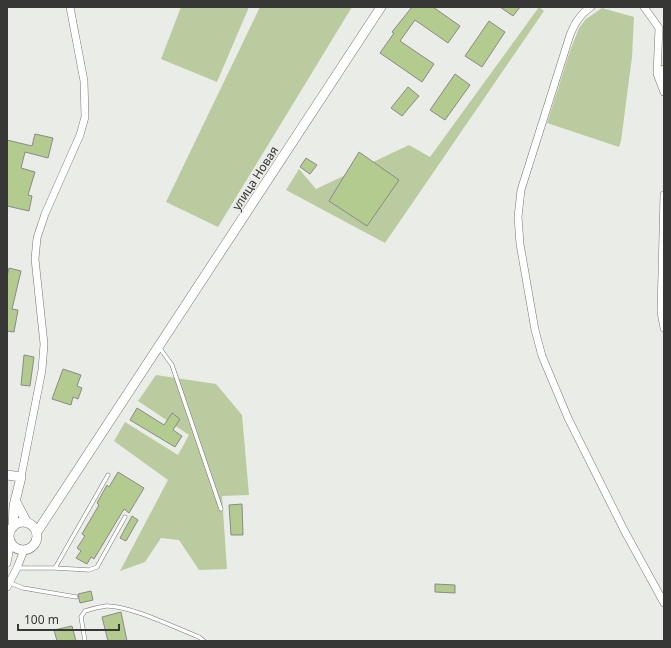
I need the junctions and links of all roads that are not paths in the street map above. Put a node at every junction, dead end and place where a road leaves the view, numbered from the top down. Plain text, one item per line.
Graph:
1 (70, 7) edge
2 (381, 7) edge
3 (591, 7) edge
4 (644, 7) edge
5 (664, 69) edge
6 (663, 90) edge
7 (664, 195) edge
8 (664, 328) edge
9 (159, 347) junction
10 (7, 475) edge
11 (108, 475) dead end
12 (21, 477) junction
13 (16, 500) junction
14 (221, 510) dead end
15 (125, 518) dead end
16 (13, 527) junction
17 (32, 527) junction
18 (11, 542) junction
19 (24, 550) junction
20 (7, 563) edge
21 (17, 568) junction
22 (55, 568) junction
23 (9, 585) edge
24 (76, 597) dead end
25 (664, 603) edge
26 (85, 641) edge
27 (204, 641) edge

1 - 12 street
2 - 9 street, улица Новая
3 - 25 street
4 - 6 street
5 - 6 street
7 - 8 street
9 - 14 lane
9 - 17 street, улица Новая
10 - 12 street
11 - 22 lane
12 - 13 street
13 - 16 street
13 - 17 street
15 - 22 lane
16 - 17 street
16 - 18 street
17 - 19 street
18 - 19 street
18 - 20 street
19 - 21 street
21 - 22 lane
21 - 23 street
23 - 24 lane
26 - 27 lane

